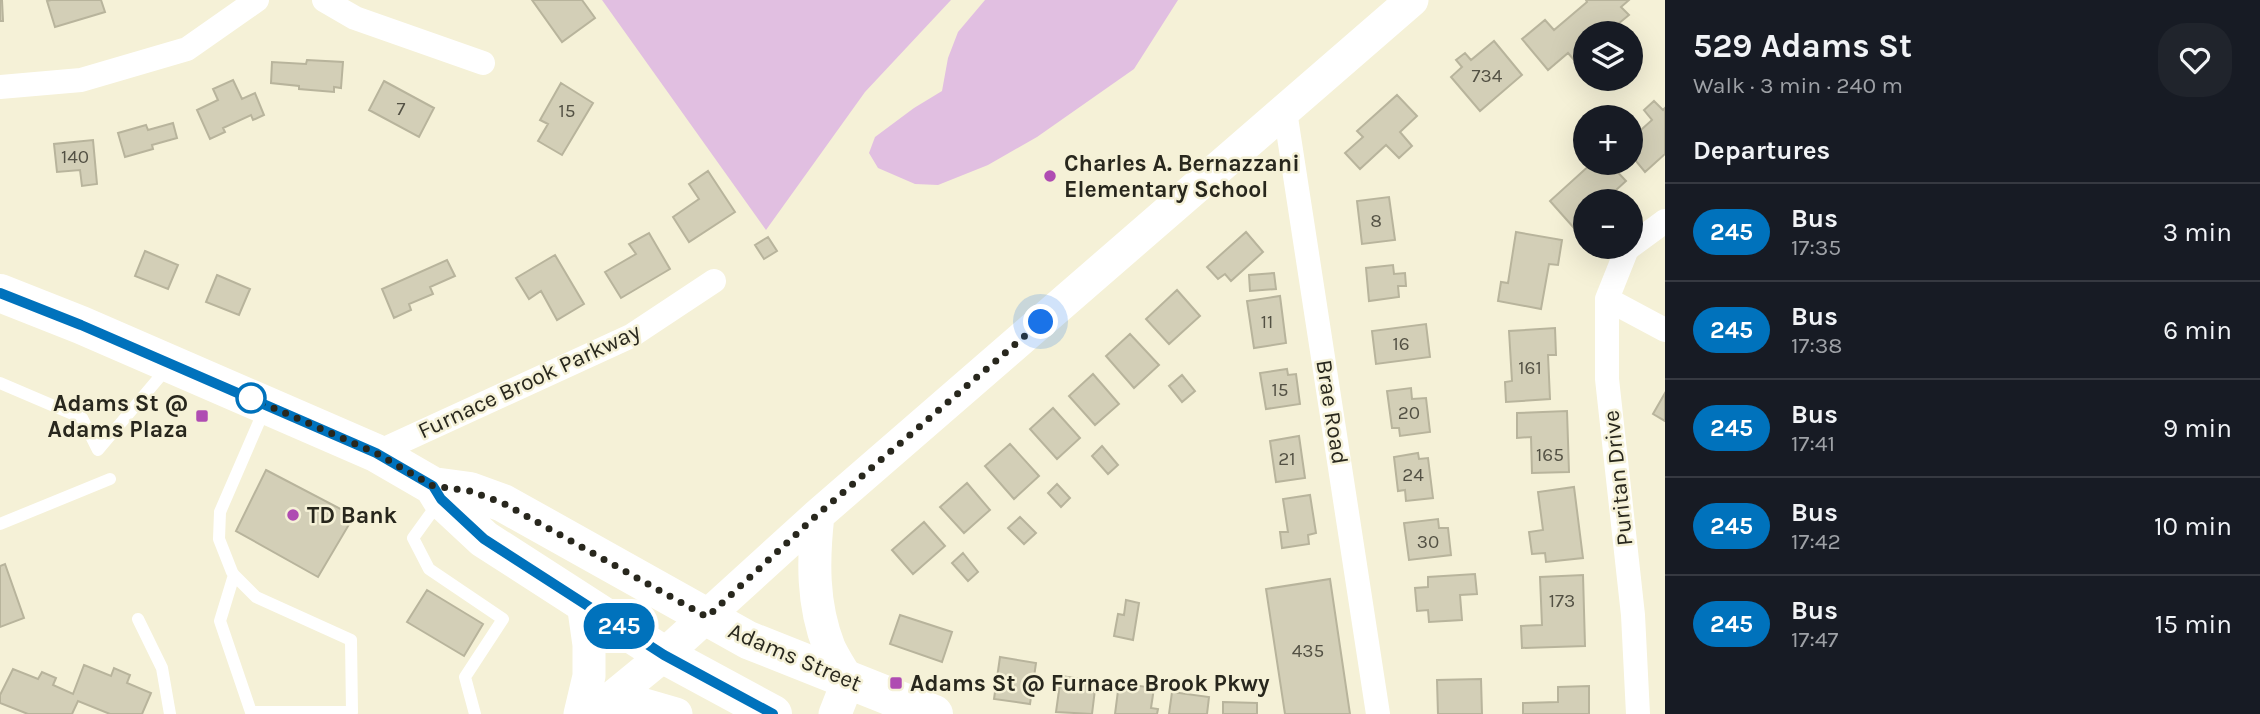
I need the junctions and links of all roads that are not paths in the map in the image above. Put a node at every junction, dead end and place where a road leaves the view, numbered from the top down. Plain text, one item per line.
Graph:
1 (257, 0) edge
2 (324, 0) edge
3 (1412, 0) edge
4 (483, 63) dead end
5 (0, 87) edge
6 (1285, 111) junction
7 (1665, 221) edge
8 (1643, 237) edge
9 (1622, 259) edge
10 (714, 281) dead end
11 (0, 293) edge
12 (1607, 299) junction
13 (1665, 330) edge
14 (171, 364) junction
15 (0, 383) edge
16 (266, 404) junction
17 (376, 453) junction
18 (110, 479) dead end
19 (437, 493) junction
20 (818, 514) junction
21 (0, 524) edge
22 (234, 575) junction
23 (583, 603) junction
24 (707, 617) junction
25 (138, 619) dead end
26 (664, 655) junction
27 (841, 698) edge
28 (601, 705) edge
29 (170, 714) edge
30 (475, 714) edge
31 (580, 714) edge
32 (676, 714) edge
33 (773, 714) edge
34 (934, 714) edge
35 (1378, 714) edge
36 (1638, 714) edge

1 - 5 street
2 - 4 street
3 - 6 main road
6 - 20 main road
6 - 35 street, Brae Road
7 - 8 street, Puritan Drive
9 - 12 street, Puritan Drive
10 - 17 street, Furnace Brook Parkway
11 - 14 main road, Adams Street
12 - 13 street
12 - 36 street, Puritan Drive
14 - 15 lane
14 - 16 main road, Adams Street
16 - 17 main road, Adams Street
16 - 22 lane
17 - 19 main road, Adams Street
18 - 21 lane
19 - 23 main road, Adams Street
19 - 24 main road, Adams Street
19 - 30 lane
20 - 24 main road
20 - 27 main road
22 - 22 lane
23 - 26 main road, Adams Street
23 - 31 main road
24 - 26 main road
24 - 27 main road, Adams Street
25 - 29 lane
26 - 28 main road
26 - 33 main road, Adams Street
27 - 34 main road, Adams Street
28 - 32 main road

